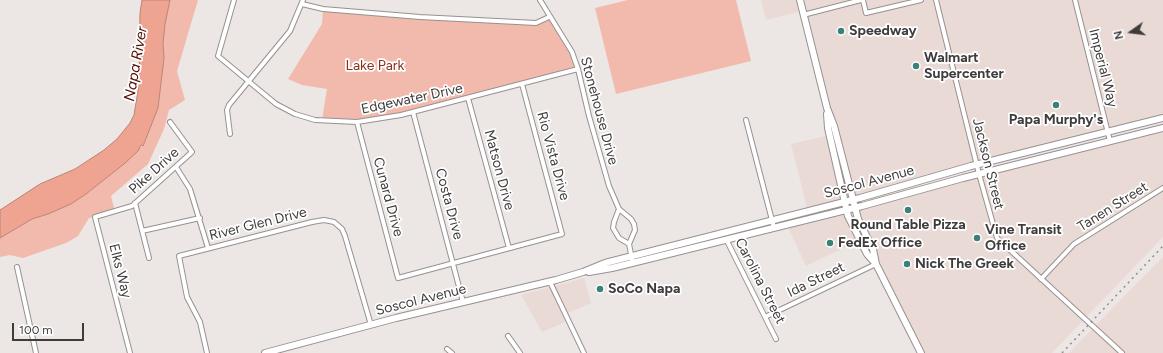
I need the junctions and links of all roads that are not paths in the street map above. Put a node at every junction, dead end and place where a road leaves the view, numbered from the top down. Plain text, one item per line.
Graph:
1 (234, 0) edge
2 (540, 0) edge
3 (800, 0) edge
4 (862, 0) edge
5 (921, 0) edge
6 (936, 0) edge
7 (1075, 0) edge
8 (303, 2) edge
9 (804, 15) junction
10 (549, 17) junction
11 (578, 69) junction
12 (249, 81) junction
13 (522, 84) junction
14 (468, 98) junction
15 (827, 108) junction
16 (413, 112) junction
17 (1163, 118) edge
18 (746, 120) dead end
19 (170, 122) dead end
20 (357, 122) junction
21 (1163, 128) edge
22 (1108, 132) junction
23 (230, 134) dead end
24 (1110, 141) junction
25 (977, 165) junction
26 (176, 167) junction
27 (979, 174) junction
28 (1163, 188) edge
29 (853, 200) junction
30 (844, 202) junction
31 (135, 203) junction
32 (856, 208) junction
33 (619, 210) junction
34 (846, 210) junction
35 (95, 217) joint
36 (200, 218) junction
37 (772, 221) junction
38 (774, 228) junction
39 (142, 231) junction
40 (724, 233) junction
41 (726, 240) junction
42 (629, 244) junction
43 (208, 248) junction
44 (508, 248) junction
45 (631, 256) junction
46 (149, 258) dead end
47 (453, 263) junction
48 (633, 263) junction
49 (876, 264) junction
50 (17, 267) dead end
51 (583, 272) junction
52 (1041, 279) junction
53 (550, 282) junction
54 (463, 302) junction
55 (765, 317) junction
56 (371, 325) junction
57 (508, 336) dead end
58 (776, 339) dead end
59 (447, 349) dead end
60 (36, 353) edge
61 (130, 353) edge
62 (207, 353) edge
63 (265, 353) edge
64 (452, 353) edge
65 (520, 353) edge
66 (584, 353) edge
67 (921, 353) edge
68 (1122, 353) edge

1 - 12 street, Edgewater Drive
2 - 10 street, Stonehouse Drive
3 - 9 main road
4 - 5 street
4 - 9 street
6 - 25 street, Jackson Street
7 - 22 street, Imperial Way
8 - 10 street
8 - 12 street
9 - 15 main road
10 - 11 street, Stonehouse Drive
11 - 13 street, Edgewater Drive
11 - 33 street, Stonehouse Drive
12 - 20 street, Edgewater Drive
12 - 23 street
13 - 14 street, Edgewater Drive
13 - 44 street, Rio Vista Drive
14 - 16 street, Edgewater Drive
14 - 44 street, Matson Drive
15 - 29 main road
15 - 30 main road
16 - 20 street, Edgewater Drive
16 - 47 street, Costa Drive
17 - 22 main road, Soscol Avenue
18 - 37 street
19 - 26 street, Pike Drive
20 - 47 street, Cunard Drive
21 - 24 main road, Soscol Avenue
22 - 24 street, Imperial Way
22 - 25 main road, Soscol Avenue
24 - 27 main road, Soscol Avenue
25 - 27 street, Jackson Street
25 - 29 main road, Soscol Avenue
26 - 31 street, Pike Drive
26 - 36 street
27 - 32 main road, Soscol Avenue
27 - 52 street, Jackson Street
28 - 52 street, Tanen Street
29 - 30 main road, Soscol Avenue
29 - 32 main road
30 - 34 main road
30 - 37 main road, Soscol Avenue
31 - 35 street, Pike Drive
31 - 39 street
32 - 34 main road, Soscol Avenue
32 - 49 main road
33 - 42 street
33 - 42 street, Stonehouse Drive
34 - 38 main road, Soscol Avenue
34 - 49 main road
35 - 61 street, Elks Way
36 - 39 street
36 - 43 street
37 - 38 street
37 - 40 main road, Soscol Avenue
38 - 41 main road, Soscol Avenue
39 - 46 street
40 - 41 street, Carolina Street
40 - 45 main road, Soscol Avenue
41 - 48 main road, Soscol Avenue
41 - 55 street, Carolina Street
42 - 45 street, Stonehouse Drive
43 - 56 street, River Glen Drive
43 - 62 street, River Glen Drive
44 - 47 street
45 - 48 street, Stonehouse Drive
45 - 51 main road, Soscol Avenue
47 - 54 street, Costa Drive
48 - 51 main road, Soscol Avenue
49 - 55 street, Ida Street
49 - 67 main road
50 - 60 street
51 - 53 main road, Soscol Avenue
52 - 68 street, Jackson Street
53 - 54 main road, Soscol Avenue
53 - 66 street
54 - 56 main road, Soscol Avenue
55 - 58 street, Carolina Street
56 - 63 main road, Soscol Avenue
57 - 65 street
59 - 64 street

